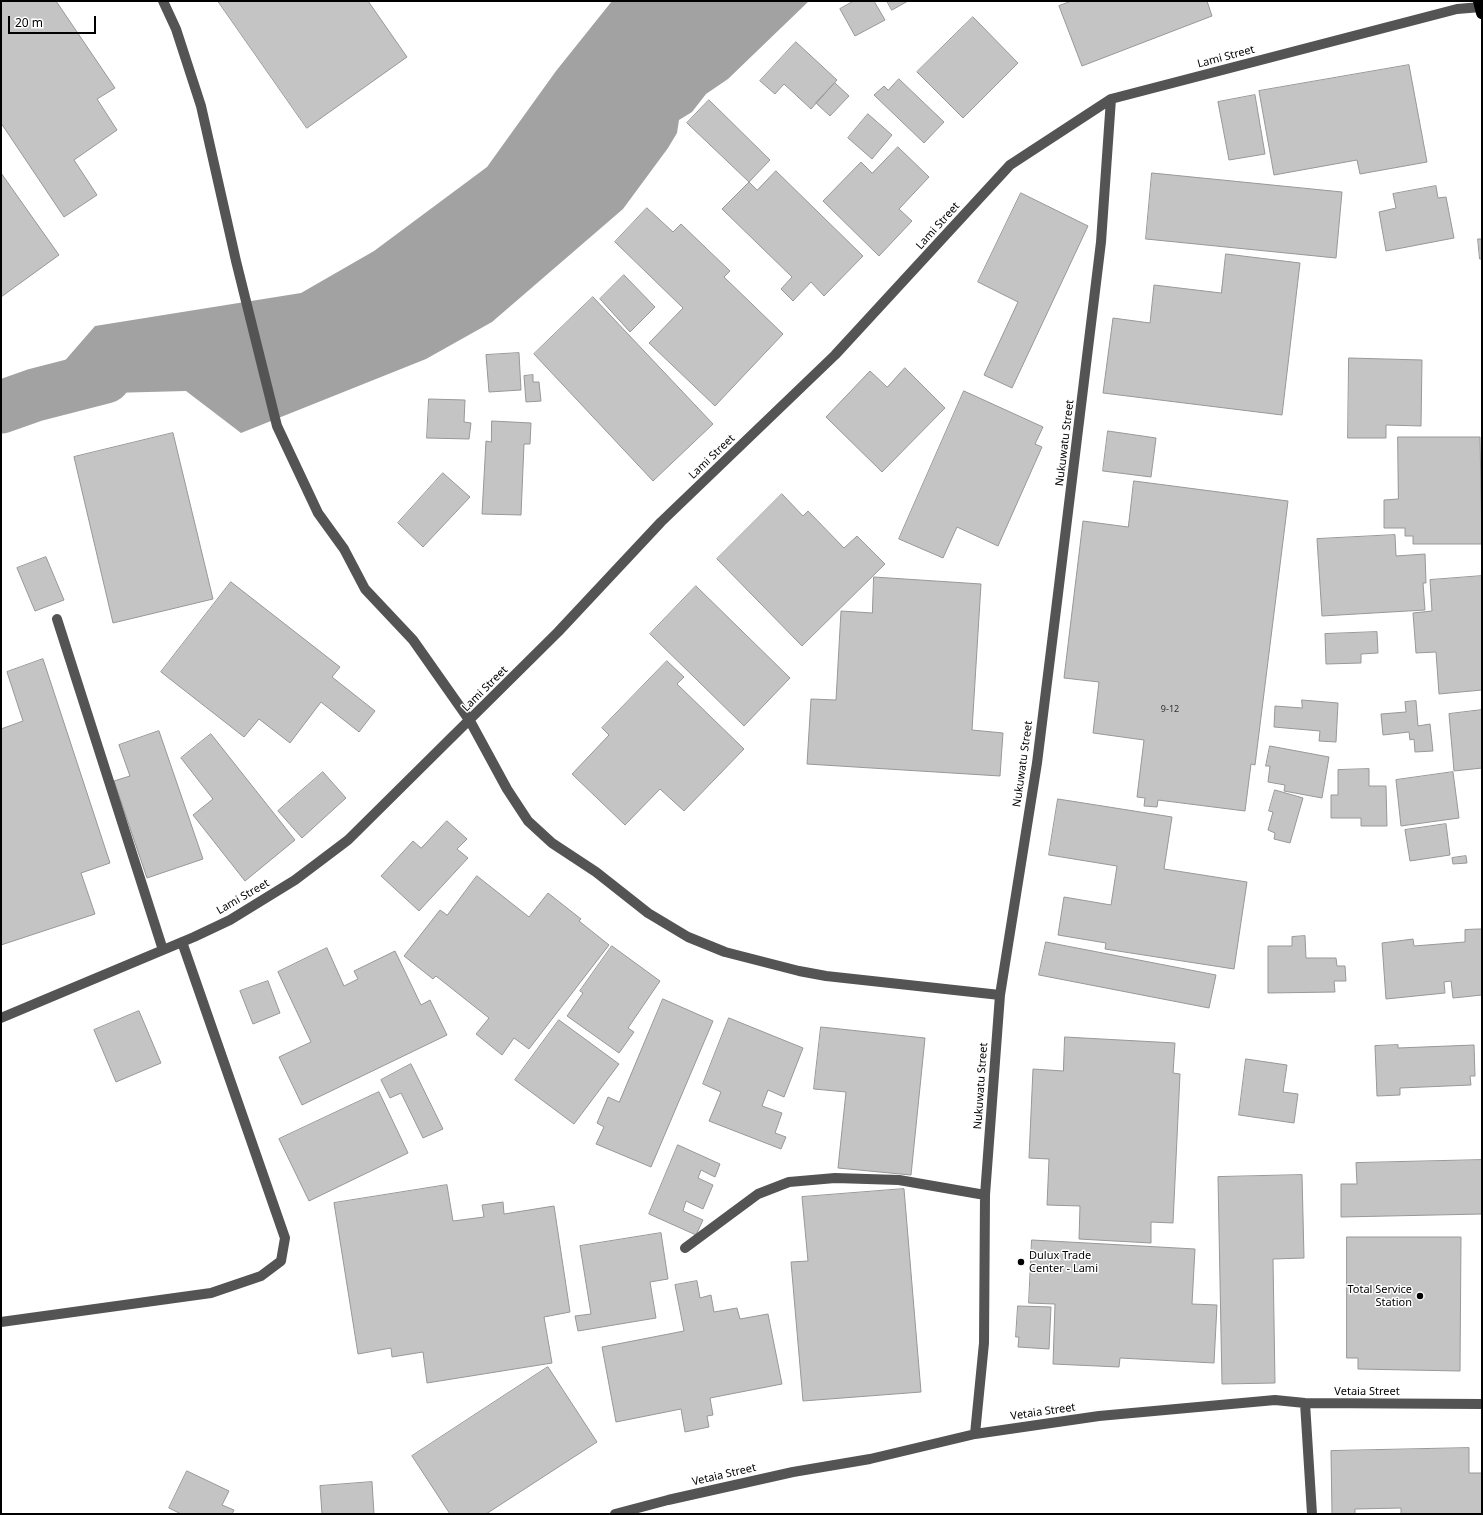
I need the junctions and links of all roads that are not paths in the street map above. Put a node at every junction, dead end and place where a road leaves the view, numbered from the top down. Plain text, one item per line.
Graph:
1 (163, 1) edge
2 (1481, 7) edge
3 (1111, 99) junction
4 (57, 619) dead end
5 (470, 721) junction
6 (182, 942) junction
7 (163, 950) junction
8 (1000, 995) junction
9 (1, 1018) edge
10 (985, 1195) junction
11 (685, 1248) dead end
12 (1, 1322) edge
13 (1305, 1403) junction
14 (1482, 1404) edge
15 (975, 1434) junction
16 (615, 1514) edge
17 (1312, 1514) edge

1 - 5 street
2 - 3 street, Lami Street
3 - 5 street, Lami Street
3 - 8 street, Nukuwatu Street
4 - 7 street
5 - 6 street, Lami Street
5 - 8 street
6 - 7 street, Lami Street
6 - 12 street
7 - 9 street, Lami Street
8 - 10 street, Nukuwatu Street
10 - 11 street
10 - 15 street, Nukuwatu Street
13 - 14 street, Vetaia Street
13 - 15 street, Vetaia Street
13 - 17 street
15 - 16 street, Vetaia Street

